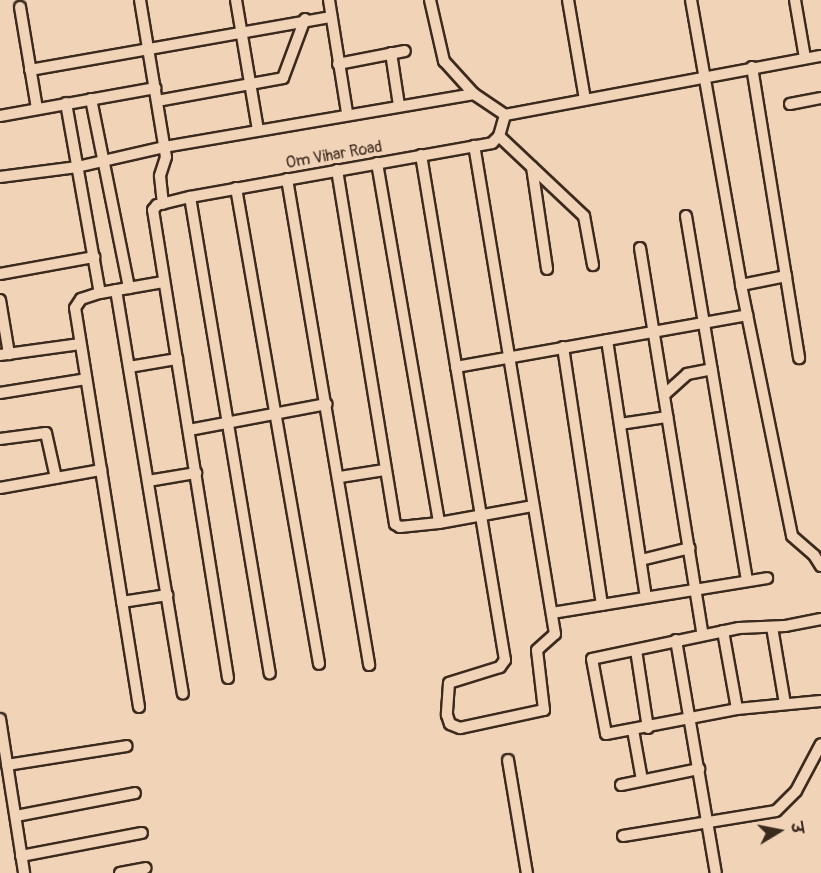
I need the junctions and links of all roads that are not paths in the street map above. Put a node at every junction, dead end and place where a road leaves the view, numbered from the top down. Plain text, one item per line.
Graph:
1 (141, 0) edge
2 (236, 0) edge
3 (329, 0) edge
4 (430, 0) edge
5 (568, 0) edge
6 (691, 0) edge
7 (795, 0) edge
8 (20, 7) dead end
9 (332, 17) junction
10 (305, 19) junction
11 (242, 32) junction
12 (148, 49) junction
13 (405, 51) dead end
14 (391, 53) junction
15 (821, 56) edge
16 (806, 58) junction
17 (338, 64) junction
18 (752, 67) junction
19 (30, 70) junction
20 (704, 75) junction
21 (250, 85) junction
22 (156, 88) junction
23 (474, 94) junction
24 (821, 98) edge
25 (91, 99) junction
26 (585, 99) junction
27 (157, 101) junction
28 (66, 104) junction
29 (790, 104) dead end
30 (399, 105) junction
31 (37, 109) junction
32 (347, 113) junction
33 (505, 115) junction
34 (0, 116) edge
35 (258, 130) junction
36 (499, 136) junction
37 (474, 146) junction
38 (164, 147) junction
39 (421, 155) junction
40 (104, 161) junction
41 (377, 163) junction
42 (77, 167) junction
43 (532, 167) junction
44 (337, 170) junction
45 (0, 177) edge
46 (287, 178) junction
47 (236, 188) junction
48 (190, 197) junction
49 (163, 204) junction
50 (686, 216) dead end
51 (640, 248) dead end
52 (94, 257) junction
53 (593, 265) dead end
54 (547, 269) dead end
55 (0, 274) edge
56 (786, 276) junction
57 (163, 282) junction
58 (741, 285) junction
59 (129, 288) junction
60 (116, 290) junction
61 (100, 293) junction
62 (0, 300) edge
63 (747, 315) junction
64 (704, 322) junction
65 (654, 331) junction
66 (607, 340) junction
67 (80, 344) junction
68 (563, 347) junction
69 (5, 354) edge
70 (509, 358) junction
71 (799, 358) dead end
72 (177, 359) junction
73 (129, 367) junction
74 (456, 367) junction
75 (712, 369) junction
76 (86, 379) junction
77 (0, 393) edge
78 (664, 395) junction
79 (327, 405) junction
80 (277, 415) junction
81 (667, 417) junction
82 (620, 424) junction
83 (230, 425) junction
84 (189, 430) junction
85 (0, 439) edge
86 (101, 470) junction
87 (384, 470) junction
88 (196, 473) junction
89 (340, 477) junction
90 (56, 478) junction
91 (148, 481) junction
92 (0, 488) edge
93 (533, 506) junction
94 (481, 515) junction
95 (438, 523) junction
96 (690, 548) junction
97 (641, 560) junction
98 (821, 566) edge
99 (767, 578) dead end
100 (747, 581) junction
101 (697, 589) junction
102 (167, 595) junction
103 (646, 597) junction
104 (123, 602) junction
105 (602, 604) junction
106 (552, 613) junction
107 (821, 619) edge
108 (772, 627) junction
109 (723, 631) junction
110 (703, 635) junction
111 (676, 640) junction
112 (636, 650) junction
113 (319, 664) dead end
114 (369, 665) dead end
115 (270, 673) dead end
116 (228, 678) dead end
117 (183, 693) dead end
118 (821, 701) edge
119 (785, 704) junction
120 (139, 707) dead end
121 (737, 709) junction
122 (689, 718) junction
123 (0, 719) edge
124 (648, 728) junction
125 (633, 730) junction
126 (821, 744) edge
127 (127, 746) dead end
128 (508, 760) dead end
129 (7, 765) junction
130 (699, 769) junction
131 (642, 780) junction
132 (621, 785) dead end
133 (135, 793) dead end
134 (16, 816) junction
135 (708, 820) junction
136 (142, 833) dead end
137 (623, 836) dead end
138 (21, 856) junction
139 (146, 868) dead end
140 (24, 873) edge
141 (120, 873) edge
142 (527, 873) edge
143 (716, 873) edge

1 - 12 street
2 - 11 street
3 - 9 street
4 - 23 street
5 - 26 street
6 - 20 street
7 - 16 street
8 - 19 street
9 - 10 street
9 - 17 street
10 - 11 street
10 - 21 street
11 - 12 street
11 - 21 street
12 - 19 street
12 - 22 street
13 - 14 street
14 - 17 street
14 - 30 street
15 - 16 street
16 - 18 street
17 - 32 street
18 - 20 street
18 - 56 street
19 - 31 street
20 - 26 street
20 - 58 street
21 - 27 street
21 - 35 street
22 - 25 street
22 - 27 street
23 - 30 street
23 - 33 street
24 - 29 street
25 - 28 street
25 - 40 street
26 - 33 street
27 - 38 street
28 - 31 street
28 - 42 street
30 - 32 street
31 - 34 street
32 - 35 street
33 - 36 street
35 - 38 street
36 - 37 street, Om Vihar Road
36 - 43 street
37 - 39 street, Om Vihar Road
37 - 70 street
38 - 40 street
38 - 49 street
39 - 41 street, Om Vihar Road
39 - 74 street
40 - 42 street
40 - 59 street
41 - 44 street, Om Vihar Road
41 - 95 street
42 - 45 street
42 - 52 street
43 - 53 street
43 - 54 street
44 - 46 street, Om Vihar Road
44 - 87 street
46 - 47 street, Om Vihar Road
46 - 79 street
47 - 48 street, Om Vihar Road
47 - 80 street
48 - 49 street, Om Vihar Road
48 - 83 street
49 - 57 street, Om Vihar Road
50 - 64 street
51 - 65 street
52 - 55 street
52 - 61 street
56 - 58 street
56 - 71 street
57 - 59 street
57 - 72 street
58 - 63 street
59 - 60 street
60 - 61 street
60 - 73 street
61 - 67 street
62 - 69 street
63 - 64 street
63 - 98 street
64 - 65 street
64 - 75 street
65 - 66 street
65 - 78 street
66 - 68 street
66 - 82 street
67 - 69 street
67 - 76 street
68 - 70 street
68 - 105 street
70 - 74 street
70 - 93 street
72 - 73 street
72 - 84 street
73 - 91 street
74 - 94 street
75 - 78 street
75 - 100 street
76 - 77 street
76 - 86 street
78 - 81 street
79 - 80 street
79 - 89 street
80 - 83 street
80 - 113 street
81 - 82 street
81 - 96 street
82 - 97 street
83 - 84 street
83 - 115 street
84 - 88 street
85 - 90 street
86 - 90 street
86 - 104 street
87 - 89 street
87 - 95 street
88 - 91 street
88 - 116 street
89 - 114 street
90 - 92 street
91 - 102 street
93 - 94 street
93 - 106 street
94 - 95 street
94 - 106 street
96 - 97 street
96 - 101 street
97 - 103 street
99 - 100 street
100 - 101 street
101 - 103 street
101 - 110 street
102 - 104 street
102 - 117 street
103 - 105 street
104 - 120 street
105 - 106 street
107 - 108 street
108 - 109 street
108 - 119 street
109 - 110 street
109 - 121 street
110 - 111 street
111 - 112 street
111 - 122 street
112 - 124 street
112 - 125 street
118 - 119 street
119 - 121 street
121 - 122 street
122 - 124 street
122 - 130 street
123 - 129 street
124 - 125 street
125 - 131 street
126 - 135 street
127 - 129 street
128 - 142 street
129 - 134 street
130 - 131 street
130 - 135 street
131 - 132 street
133 - 134 street
134 - 138 street
135 - 137 street
135 - 143 street
136 - 138 street
138 - 140 street
139 - 141 street

